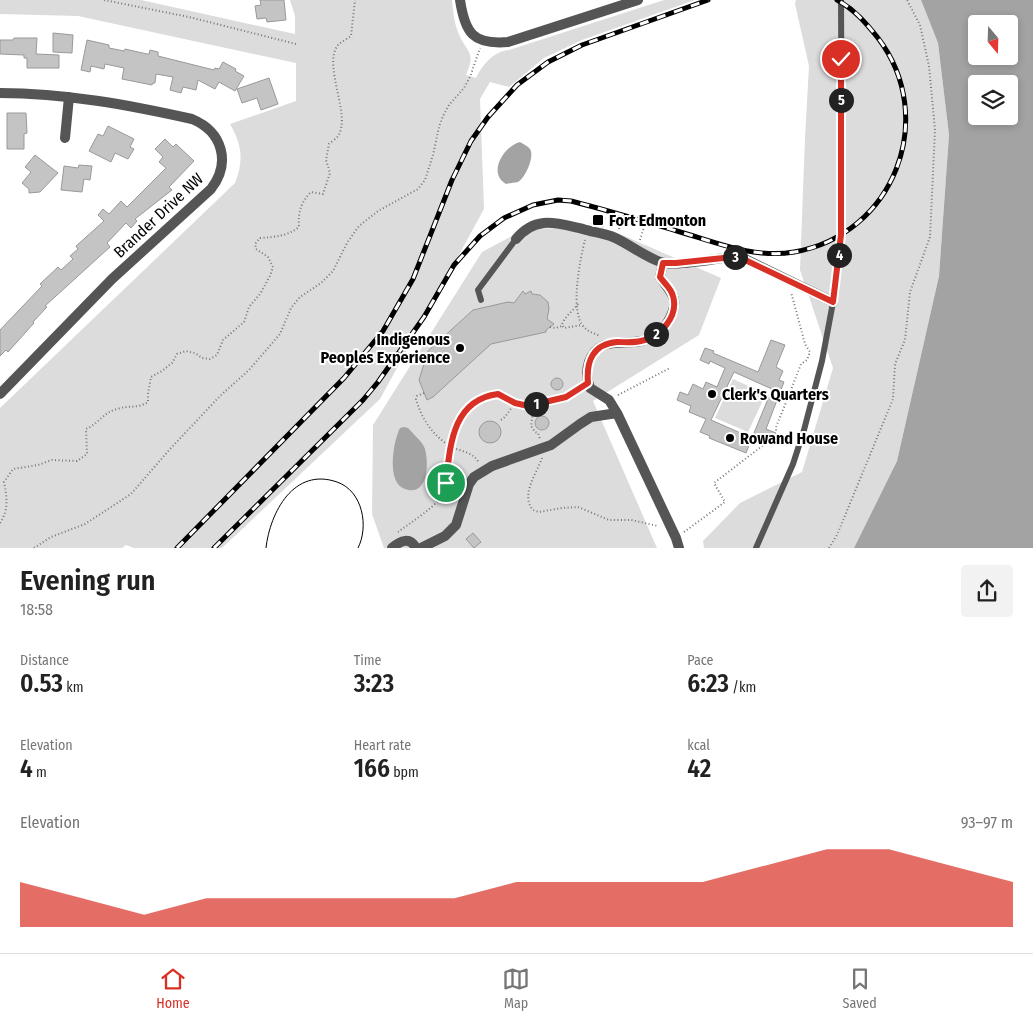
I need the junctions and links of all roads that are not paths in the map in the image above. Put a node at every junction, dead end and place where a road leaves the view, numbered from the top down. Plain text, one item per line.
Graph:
1 (460, 0) edge
2 (638, 0) edge
3 (841, 0) edge
4 (0, 93) edge
5 (69, 97) junction
6 (65, 138) dead end
7 (516, 239) joint
8 (663, 263) junction
9 (481, 300) dead end
10 (833, 302) junction
11 (0, 394) edge
12 (617, 413) junction
13 (676, 538) edge
14 (393, 543) edge
15 (416, 548) edge
16 (421, 548) edge
17 (756, 548) edge

1 - 2 street
3 - 10 lane
4 - 5 street, Brander Drive NW
5 - 6 street
5 - 11 street, Brander Drive NW
7 - 8 street
7 - 9 lane
8 - 10 street
8 - 12 street
10 - 17 lane
12 - 13 street
12 - 16 street
14 - 15 street

